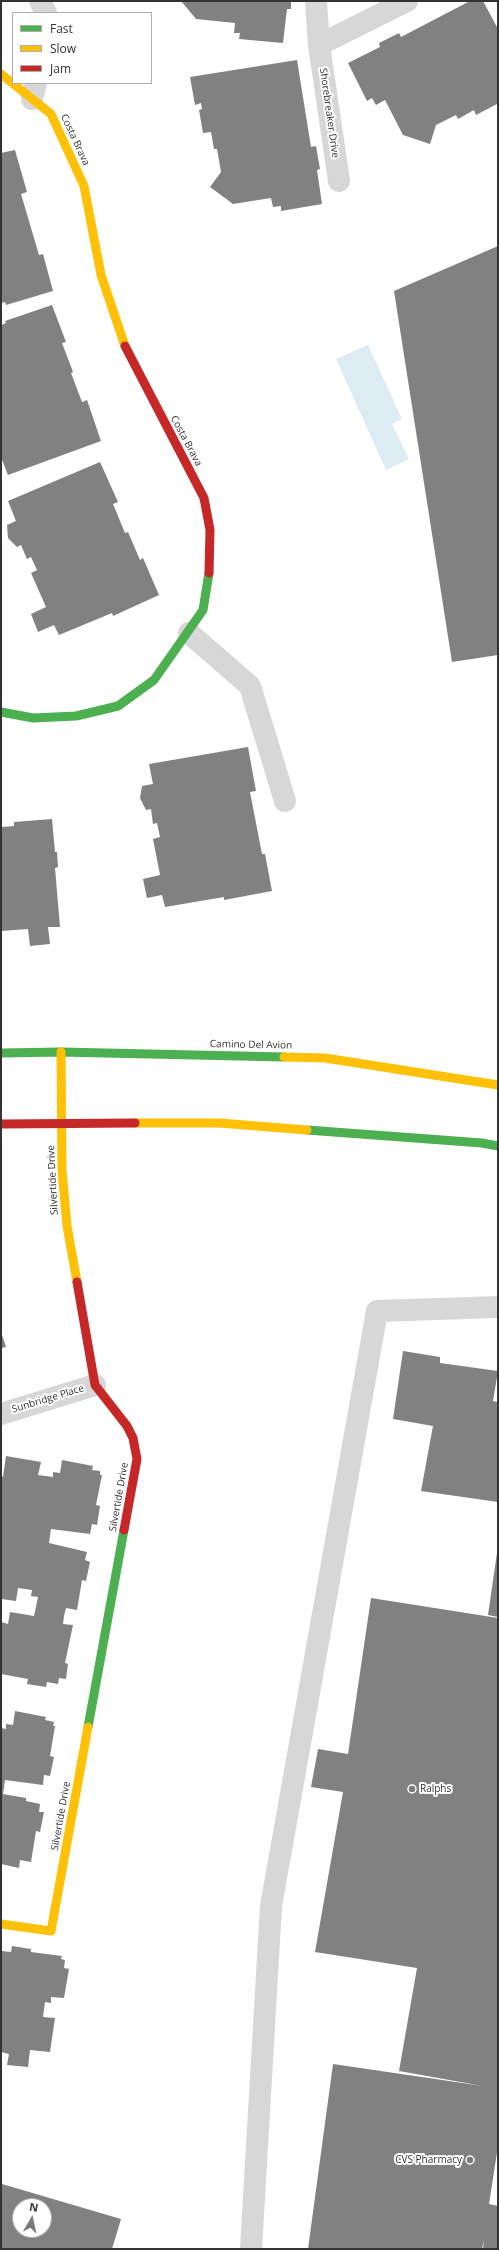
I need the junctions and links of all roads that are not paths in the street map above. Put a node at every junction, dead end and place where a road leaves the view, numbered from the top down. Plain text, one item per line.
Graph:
1 (40, 1) edge
2 (316, 1) edge
3 (407, 1) edge
4 (46, 12) edge
5 (319, 45) junction
6 (1, 74) edge
7 (12, 80) edge
8 (20, 84) edge
9 (34, 91) edge
10 (339, 180) dead end
11 (189, 632) junction
12 (1, 712) edge
13 (285, 801) dead end
14 (61, 1052) junction
15 (1, 1053) edge
16 (498, 1085) edge
17 (1, 1124) edge
18 (62, 1124) junction
19 (498, 1146) edge
20 (498, 1307) edge
21 (95, 1385) junction
22 (1, 1414) edge
23 (1, 1924) edge
24 (251, 2249) edge

1 - 4 street
2 - 5 street, Shorebreaker Drive
3 - 5 street
5 - 10 street, Shorebreaker Drive
6 - 7 street, Costa Brava
8 - 9 street, Costa Brava
9 - 11 street, Costa Brava
11 - 12 street, Costa Brava
11 - 13 street
14 - 15 street, Camino Del Avion
14 - 16 street, Camino Del Avion
14 - 18 street, Silvertide Drive
17 - 18 street
18 - 19 street
18 - 21 street, Silvertide Drive
20 - 24 street
21 - 22 street, Sunbridge Place
21 - 23 street, Silvertide Drive

